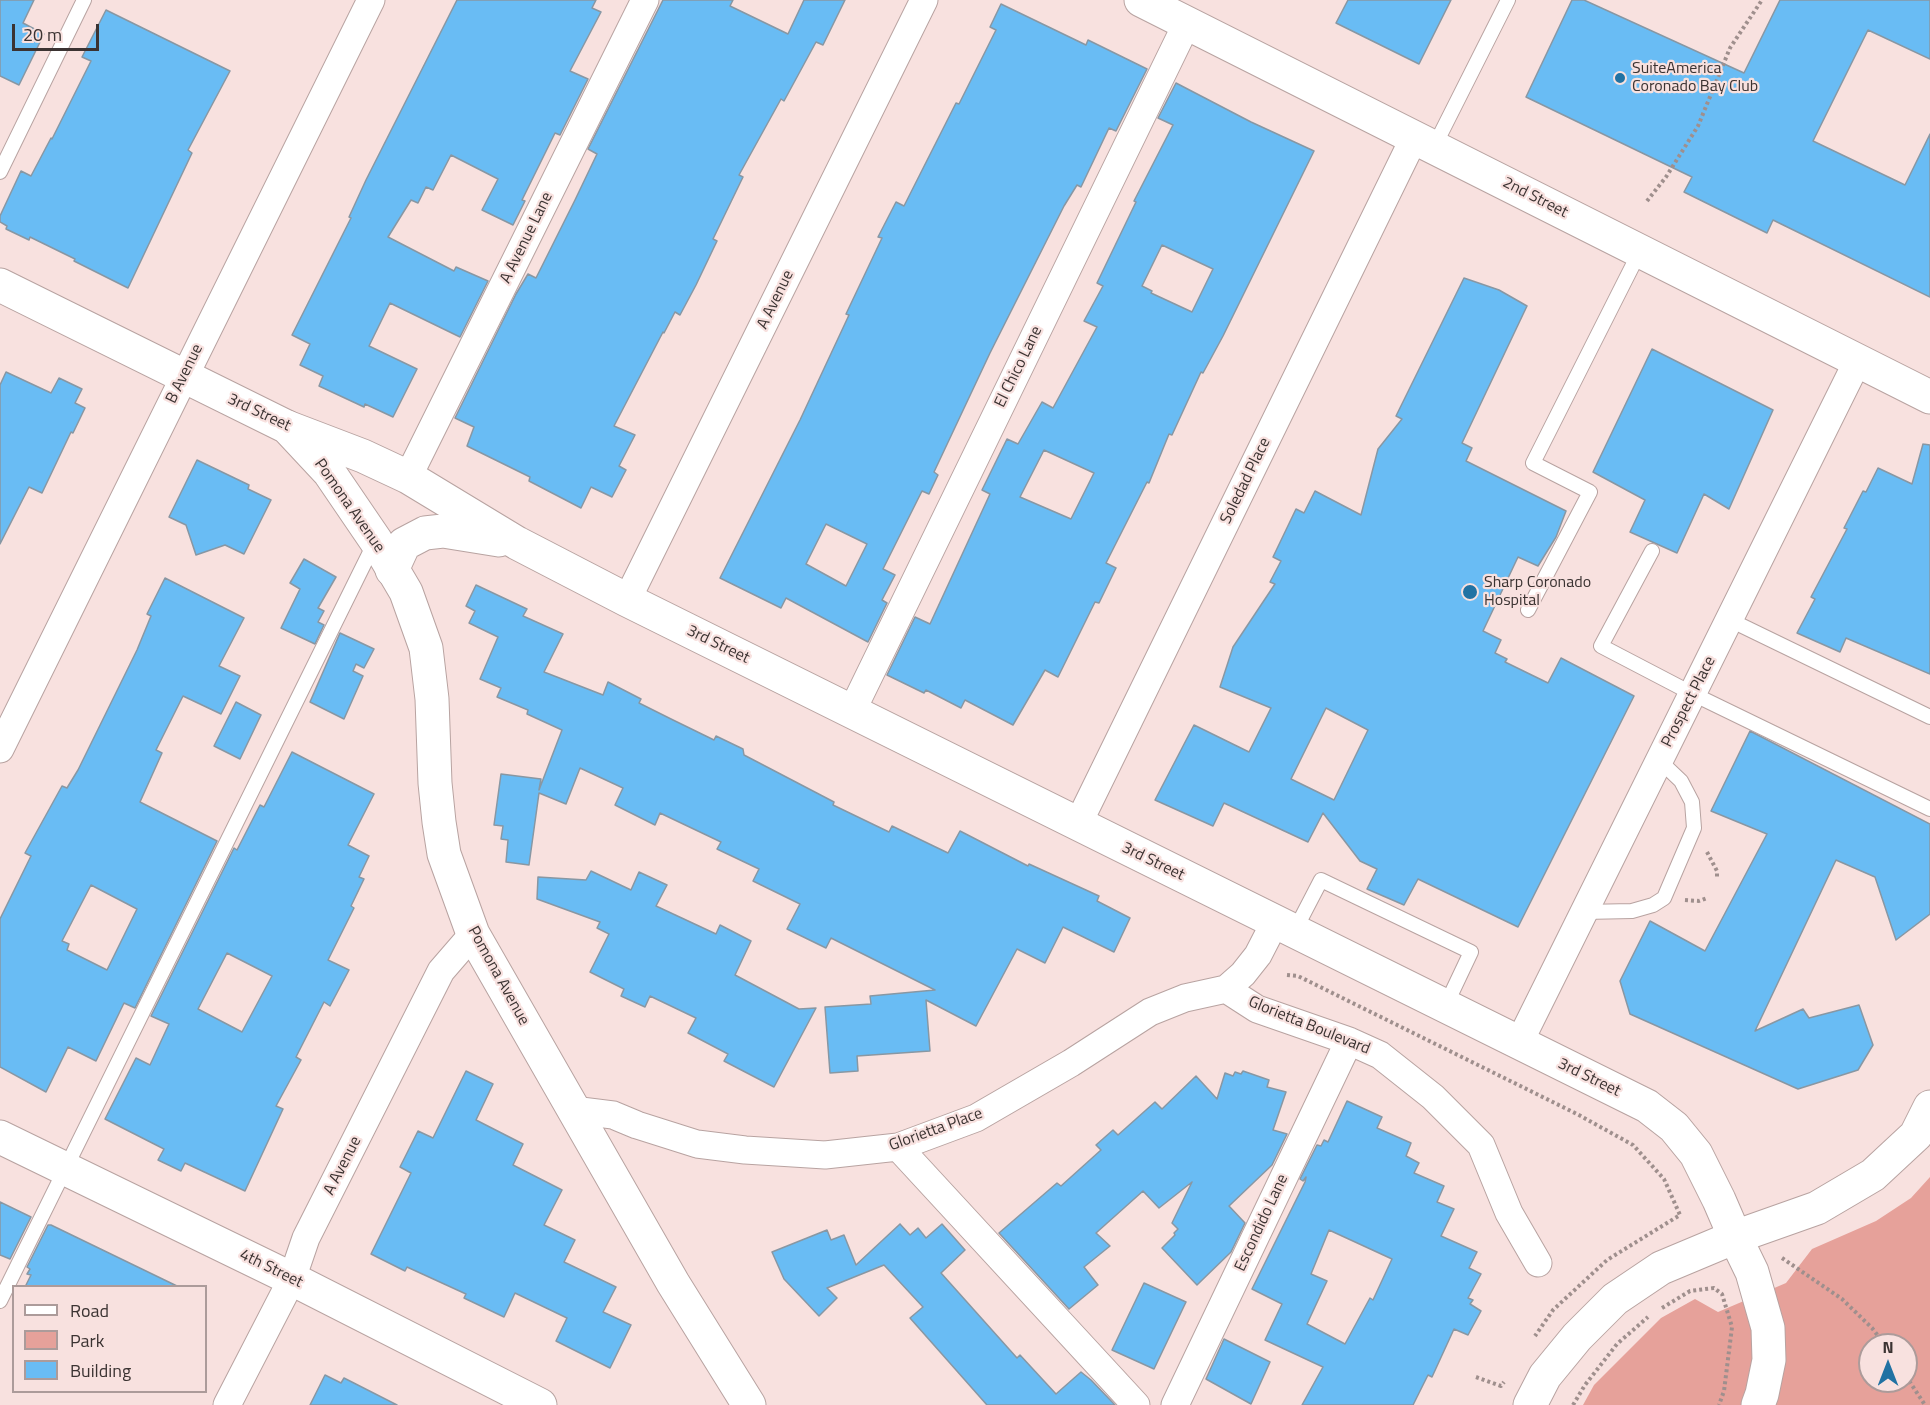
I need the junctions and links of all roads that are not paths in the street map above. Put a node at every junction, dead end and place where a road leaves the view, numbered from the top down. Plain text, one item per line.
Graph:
1 (84, 0) edge
2 (371, 0) edge
3 (645, 0) edge
4 (924, 0) edge
5 (1141, 0) edge
6 (1508, 0) edge
7 (1187, 23) junction
8 (1424, 142) junction
9 (0, 171) edge
10 (1640, 251) junction
11 (0, 285) edge
12 (1858, 360) junction
13 (184, 377) junction
14 (1930, 397) edge
15 (287, 427) junction
16 (408, 477) junction
17 (376, 541) junction
18 (517, 543) junction
19 (1652, 551) dead end
20 (392, 570) junction
21 (627, 600) junction
22 (1528, 610) dead end
23 (1730, 620) junction
24 (1693, 694) junction
25 (852, 711) junction
26 (1930, 717) edge
27 (0, 749) edge
28 (1660, 761) junction
29 (1930, 809) edge
30 (1078, 824) junction
31 (1584, 912) junction
32 (1285, 927) junction
33 (473, 934) junction
34 (1226, 989) junction
35 (1445, 1007) junction
36 (1348, 1041) junction
37 (1519, 1043) junction
38 (1930, 1107) edge
39 (573, 1110) junction
40 (0, 1137) edge
41 (898, 1147) junction
42 (66, 1169) junction
43 (1735, 1237) junction
44 (1538, 1263) dead end
45 (292, 1279) junction
46 (0, 1301) edge
47 (226, 1405) edge
48 (540, 1405) edge
49 (749, 1405) edge
50 (1136, 1405) edge
51 (1175, 1405) edge
52 (1530, 1405) edge
53 (1758, 1405) edge

1 - 9 lane
2 - 13 street, B Avenue
3 - 16 street, A Avenue Lane
4 - 21 street, A Avenue
5 - 7 main road, 2nd Street
6 - 8 lane
7 - 8 main road, 2nd Street
7 - 25 street, El Chico Lane
8 - 10 main road, 2nd Street
8 - 30 street, Soledad Place
10 - 12 main road, 2nd Street
10 - 22 lane
11 - 13 main road, 3rd Street
12 - 14 main road, 2nd Street
12 - 23 street, Prospect Place
13 - 15 main road, 3rd Street
13 - 27 street, B Avenue
15 - 16 main road, 3rd Street
15 - 17 main road, Pomona Avenue
16 - 18 main road, 3rd Street
17 - 20 main road, Pomona Avenue
17 - 42 lane
18 - 20 main road, 3rd Street
18 - 21 main road, 3rd Street
19 - 24 lane
20 - 33 main road, Pomona Avenue
21 - 25 main road, 3rd Street
23 - 24 street, Prospect Place
23 - 26 lane
24 - 28 street, Prospect Place
24 - 29 lane
25 - 30 main road, 3rd Street
28 - 31 street, Prospect Place
28 - 31 lane
30 - 32 main road, 3rd Street
31 - 37 street, Prospect Place
32 - 34 street
32 - 35 main road, 3rd Street
32 - 35 lane
33 - 39 main road, Pomona Avenue
33 - 45 street, A Avenue
34 - 36 street, Glorietta Boulevard
34 - 41 street, Glorietta Place
35 - 37 main road, 3rd Street
36 - 44 street, Glorietta Boulevard
36 - 51 street, Escondido Lane
37 - 43 main road, 3rd Street
38 - 43 main road
39 - 41 street, Glorietta Place
39 - 49 main road, Pomona Avenue
40 - 42 main road, 4th Street
41 - 50 street
42 - 45 main road, 4th Street
42 - 46 lane
43 - 52 main road
43 - 53 main road, 3rd Street
45 - 47 street, A Avenue
45 - 48 main road, 4th Street

